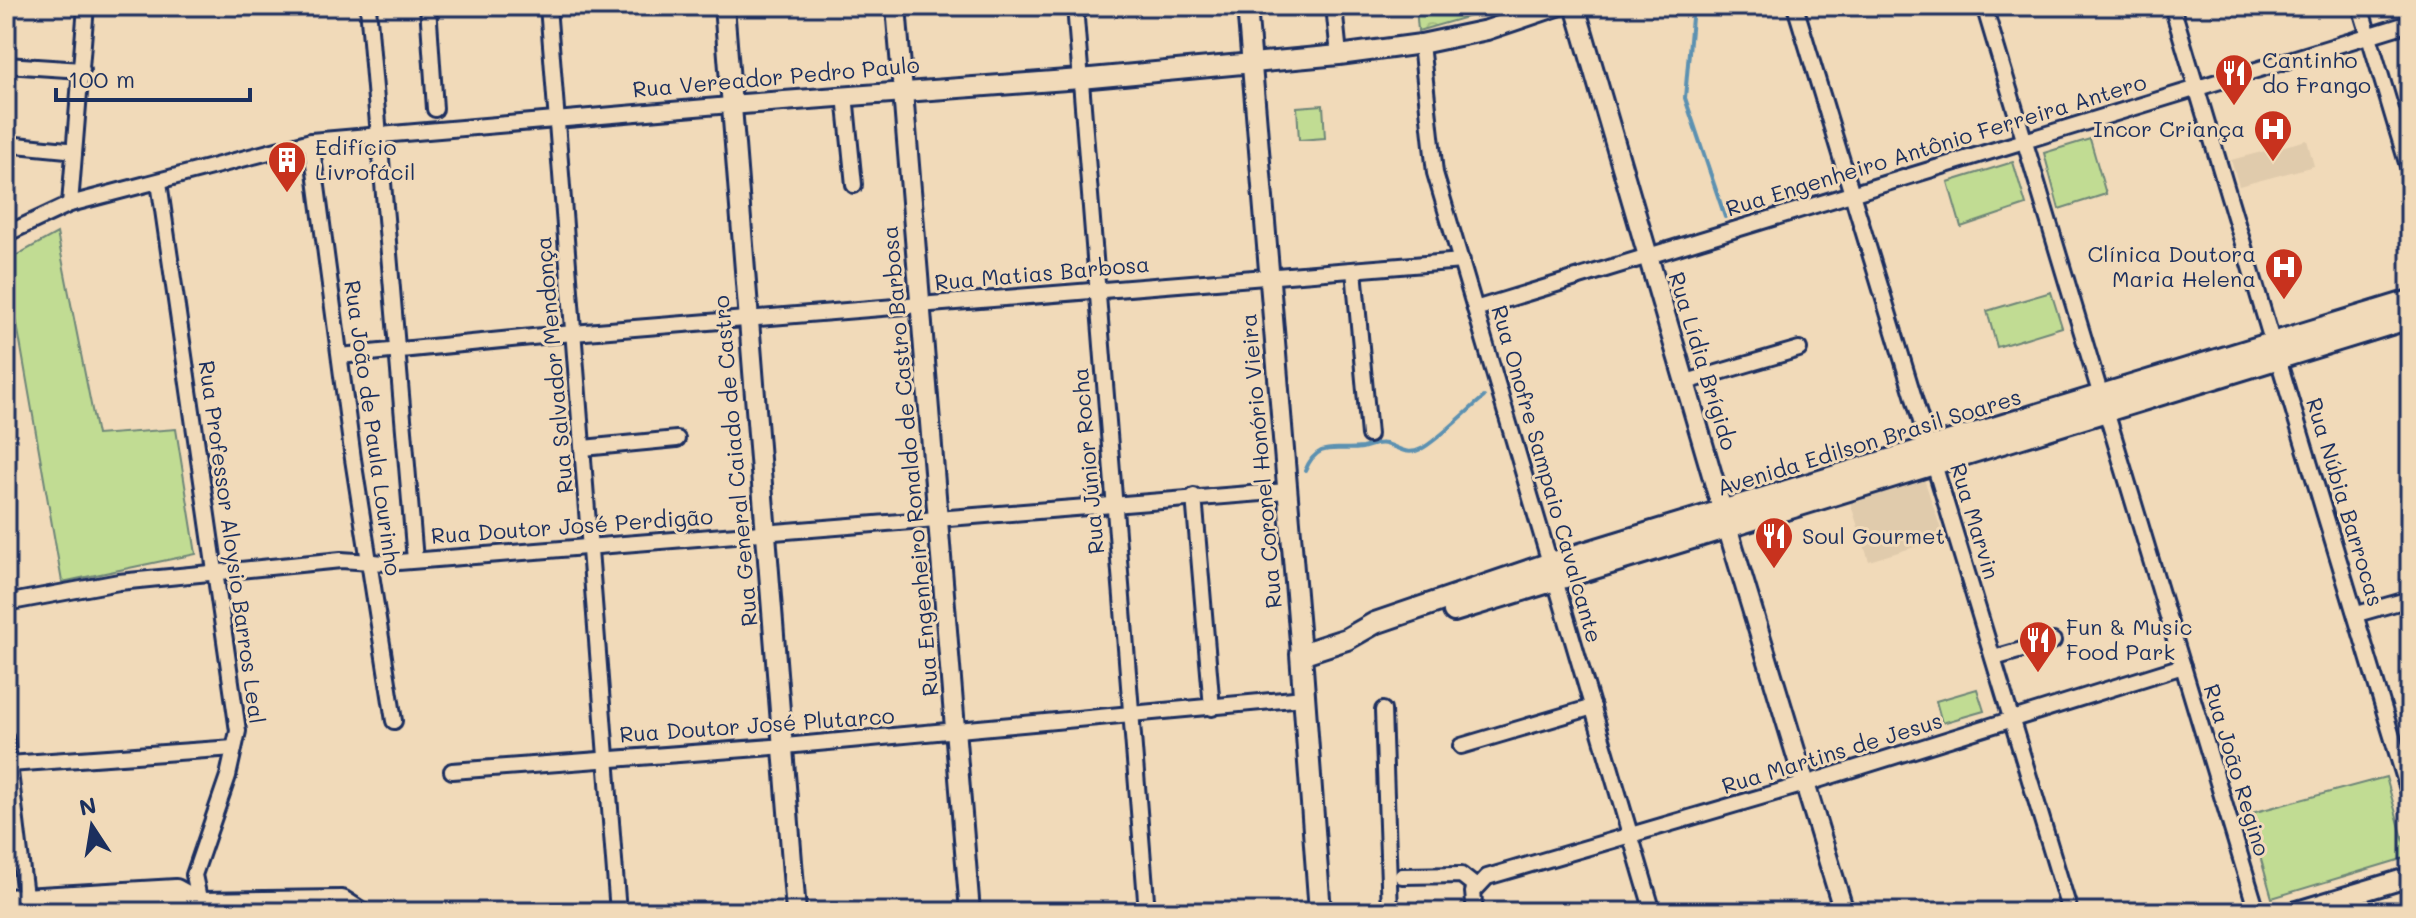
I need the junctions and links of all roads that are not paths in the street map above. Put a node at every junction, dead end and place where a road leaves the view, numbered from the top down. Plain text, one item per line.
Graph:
1 (86, 6) edge
2 (368, 6) edge
3 (428, 6) edge
4 (548, 6) edge
5 (724, 6) edge
6 (896, 6) edge
7 (1075, 6) edge
8 (1247, 6) edge
9 (1334, 6) edge
10 (1558, 6) edge
11 (1575, 6) edge
12 (1795, 6) edge
13 (1984, 6) edge
14 (2172, 6) edge
15 (2360, 6) edge
16 (2410, 23) edge
17 (2369, 35) junction
18 (1421, 44) junction
19 (1339, 55) junction
20 (1252, 61) junction
21 (6, 65) edge
22 (82, 70) junction
23 (1080, 79) junction
24 (2196, 88) junction
25 (902, 90) junction
26 (845, 95) junction
27 (730, 105) junction
28 (435, 109) dead end
29 (555, 119) junction
30 (380, 134) junction
31 (311, 141) junction
32 (2023, 141) junction
33 (6, 144) edge
34 (67, 150) dead end
35 (2410, 173) edge
36 (159, 182) junction
37 (854, 185) dead end
38 (1851, 193) junction
39 (70, 204) junction
40 (6, 234) edge
41 (1647, 257) junction
42 (1462, 261) junction
43 (1354, 270) junction
44 (1271, 276) junction
45 (1096, 289) junction
46 (2410, 301) edge
47 (922, 305) junction
48 (1475, 309) junction
49 (2410, 318) edge
50 (748, 321) junction
51 (573, 333) junction
52 (397, 349) junction
53 (1799, 349) dead end
54 (2275, 352) junction
55 (340, 356) junction
56 (1686, 382) junction
57 (2104, 404) junction
58 (1369, 435) dead end
59 (677, 439) dead end
60 (583, 448) junction
61 (1932, 455) junction
62 (1287, 491) junction
63 (1194, 496) junction
64 (1114, 504) junction
65 (940, 518) junction
66 (1725, 518) junction
67 (764, 533) junction
68 (591, 545) junction
69 (415, 560) junction
70 (370, 561) junction
71 (1553, 570) junction
72 (216, 572) junction
73 (2410, 599) edge
74 (6, 603) edge
75 (2357, 614) junction
76 (2053, 641) dead end
77 (1301, 654) junction
78 (1994, 658) junction
79 (2183, 666) junction
80 (1304, 698) junction
81 (1593, 707) junction
82 (1212, 708) junction
83 (1383, 710) dead end
84 (1131, 714) junction
85 (2012, 720) junction
86 (394, 721) dead end
87 (956, 731) junction
88 (6, 739) edge
89 (785, 746) junction
90 (1461, 746) dead end
91 (234, 748) junction
92 (607, 758) junction
93 (9, 764) junction
94 (452, 771) dead end
95 (1805, 784) junction
96 (2410, 796) edge
97 (1629, 837) junction
98 (1402, 876) dead end
99 (2410, 877) edge
100 (1475, 886) junction
101 (20, 903) edge
102 (53, 904) edge
103 (121, 905) edge
104 (201, 907) edge
105 (95, 912) edge
106 (359, 912) edge
107 (618, 912) edge
108 (796, 912) edge
109 (970, 912) edge
110 (1147, 912) edge
111 (1320, 912) edge
112 (1390, 912) edge
113 (1475, 912) edge
114 (1653, 912) edge
115 (1844, 912) edge
116 (2070, 912) edge
117 (2257, 912) edge
118 (2294, 912) edge

1 - 22 street
2 - 30 street
3 - 28 street
4 - 29 street, Rua Salvador Mendonça
5 - 27 street, Rua General Caiado de Castro
6 - 25 street, Rua Engenheiro Ronaldo de Castro Barbosa
7 - 23 street, Rua Júnior Rocha
8 - 20 street, Rua Coronel Honório Vieira
9 - 19 street
10 - 18 street, Rua Vereador Pedro Paulo
11 - 41 street, Rua Lídia Brígido
12 - 38 street, Rua Marvin
13 - 32 street, Rua João Regino
14 - 24 street, Rua Núbia Barrocas
15 - 17 street
16 - 17 street, Rua Engenheiro Antônio Ferreira Antero
17 - 24 street, Rua Engenheiro Antônio Ferreira Antero
17 - 35 street
18 - 19 street, Rua Vereador Pedro Paulo
18 - 42 street, Rua Onofre Sampaio Cavalcante
19 - 20 street, Rua Vereador Pedro Paulo
20 - 23 street, Rua Vereador Pedro Paulo
20 - 44 street, Rua Coronel Honório Vieira
21 - 22 street
22 - 39 street
23 - 25 street, Rua Vereador Pedro Paulo
23 - 45 street, Rua Júnior Rocha
24 - 32 street, Rua Engenheiro Antônio Ferreira Antero
24 - 54 street, Rua Núbia Barrocas
25 - 26 street, Rua Vereador Pedro Paulo
25 - 47 street, Rua Engenheiro Ronaldo de Castro Barbosa
26 - 27 street, Rua Vereador Pedro Paulo
26 - 37 street
27 - 29 street, Rua Vereador Pedro Paulo
27 - 50 street, Rua General Caiado de Castro
29 - 30 street, Rua Vereador Pedro Paulo
29 - 51 street, Rua Salvador Mendonça
30 - 31 street, Rua Vereador Pedro Paulo
30 - 52 street
31 - 36 street, Rua Vereador Pedro Paulo
31 - 55 street, Rua João de Paula Lourinho
32 - 38 street, Rua Engenheiro Antônio Ferreira Antero
32 - 57 street, Rua João Regino
33 - 34 street
36 - 39 street, Rua Vereador Pedro Paulo
36 - 72 street, Rua Professor Aloysio Barros Leal
38 - 41 street, Rua Engenheiro Antônio Ferreira Antero
38 - 61 street, Rua Marvin
39 - 40 street, Rua Vereador Pedro Paulo
41 - 48 street, Rua Engenheiro Antônio Ferreira Antero
41 - 56 street, Rua Lídia Brígido
42 - 43 street, Rua Matias Barbosa
42 - 48 street, Rua Onofre Sampaio Cavalcante
43 - 44 street, Rua Matias Barbosa
43 - 58 street
44 - 45 street, Rua Matias Barbosa
44 - 62 street, Rua Coronel Honório Vieira
45 - 47 street, Rua Matias Barbosa
45 - 64 street, Rua Júnior Rocha
46 - 54 main road, Avenida Edilson Brasil Soares
47 - 50 street, Rua Matias Barbosa
47 - 65 street, Rua Engenheiro Ronaldo de Castro Barbosa
48 - 71 street, Rua Onofre Sampaio Cavalcante
49 - 54 main road, Avenida Edilson Brasil Soares
50 - 51 street, Rua Matias Barbosa
50 - 67 street, Rua General Caiado de Castro
51 - 52 street, Rua Matias Barbosa
51 - 60 street, Rua Salvador Mendonça
52 - 55 street, Rua Matias Barbosa
52 - 69 street
53 - 56 street
54 - 57 main road, Avenida Edilson Brasil Soares
54 - 75 street, Rua Núbia Barrocas
55 - 70 street, Rua João de Paula Lourinho
56 - 66 street, Rua Lídia Brígido
57 - 61 main road, Avenida Edilson Brasil Soares
57 - 79 street, Rua João Regino
59 - 60 street
60 - 68 street, Rua Salvador Mendonça
61 - 66 main road, Avenida Edilson Brasil Soares
61 - 78 street, Rua Marvin
62 - 63 street, Rua Doutor José Perdigão
62 - 77 street, Rua Coronel Honório Vieira
63 - 64 street, Rua Doutor José Perdigão
63 - 82 street
64 - 65 street, Rua Doutor José Perdigão
64 - 84 street, Rua Júnior Rocha
65 - 67 street, Rua Doutor José Perdigão
65 - 87 street, Rua Engenheiro Ronaldo de Castro Barbosa
66 - 71 main road, Avenida Edilson Brasil Soares
66 - 95 street, Rua Lídia Brígido
67 - 68 street, Rua Doutor José Perdigão
67 - 89 street, Rua General Caiado de Castro
68 - 69 street, Rua Doutor José Perdigão
68 - 92 street, Rua Salvador Mendonça
69 - 70 street, Rua Doutor José Perdigão
70 - 72 street, Rua Doutor José Perdigão
70 - 86 street, Rua João de Paula Lourinho
71 - 77 main road, Avenida Edilson Brasil Soares
71 - 81 street, Rua Onofre Sampaio Cavalcante
72 - 74 street, Rua Doutor José Perdigão
72 - 91 street, Rua Professor Aloysio Barros Leal
73 - 75 street
75 - 96 street, Rua Núbia Barrocas
76 - 78 street
77 - 80 main road, Rua Coronel Honório Vieira
78 - 85 street, Rua Marvin
79 - 85 street, Rua Martins de Jesus
79 - 117 street, Rua João Regino
80 - 82 street, Rua Doutor José Plutarco
80 - 111 main road, Rua Coronel Honório Vieira
81 - 90 street
81 - 97 street, Rua Onofre Sampaio Cavalcante
82 - 84 street, Rua Doutor José Plutarco
83 - 112 street
84 - 87 street, Rua Doutor José Plutarco
84 - 110 street, Rua Júnior Rocha
85 - 95 street, Rua Martins de Jesus
85 - 116 street, Rua Marvin
87 - 89 street, Rua Doutor José Plutarco
87 - 109 street, Rua Engenheiro Ronaldo de Castro Barbosa
88 - 93 street
89 - 92 street, Rua Doutor José Plutarco
89 - 108 street, Rua General Caiado de Castro
91 - 93 street
91 - 104 street, Rua Professor Aloysio Barros Leal
92 - 94 street, Rua Doutor José Plutarco
92 - 107 street, Rua Salvador Mendonça
93 - 101 street
95 - 97 street, Rua Martins de Jesus
95 - 115 street, Rua Lídia Brígido
97 - 100 street, Rua Martins de Jesus
97 - 114 street, Rua Onofre Sampaio Cavalcante
98 - 100 street
99 - 118 street
100 - 113 street
101 - 102 main road
102 - 103 main road
103 - 104 main road
103 - 105 main road
104 - 106 main road

